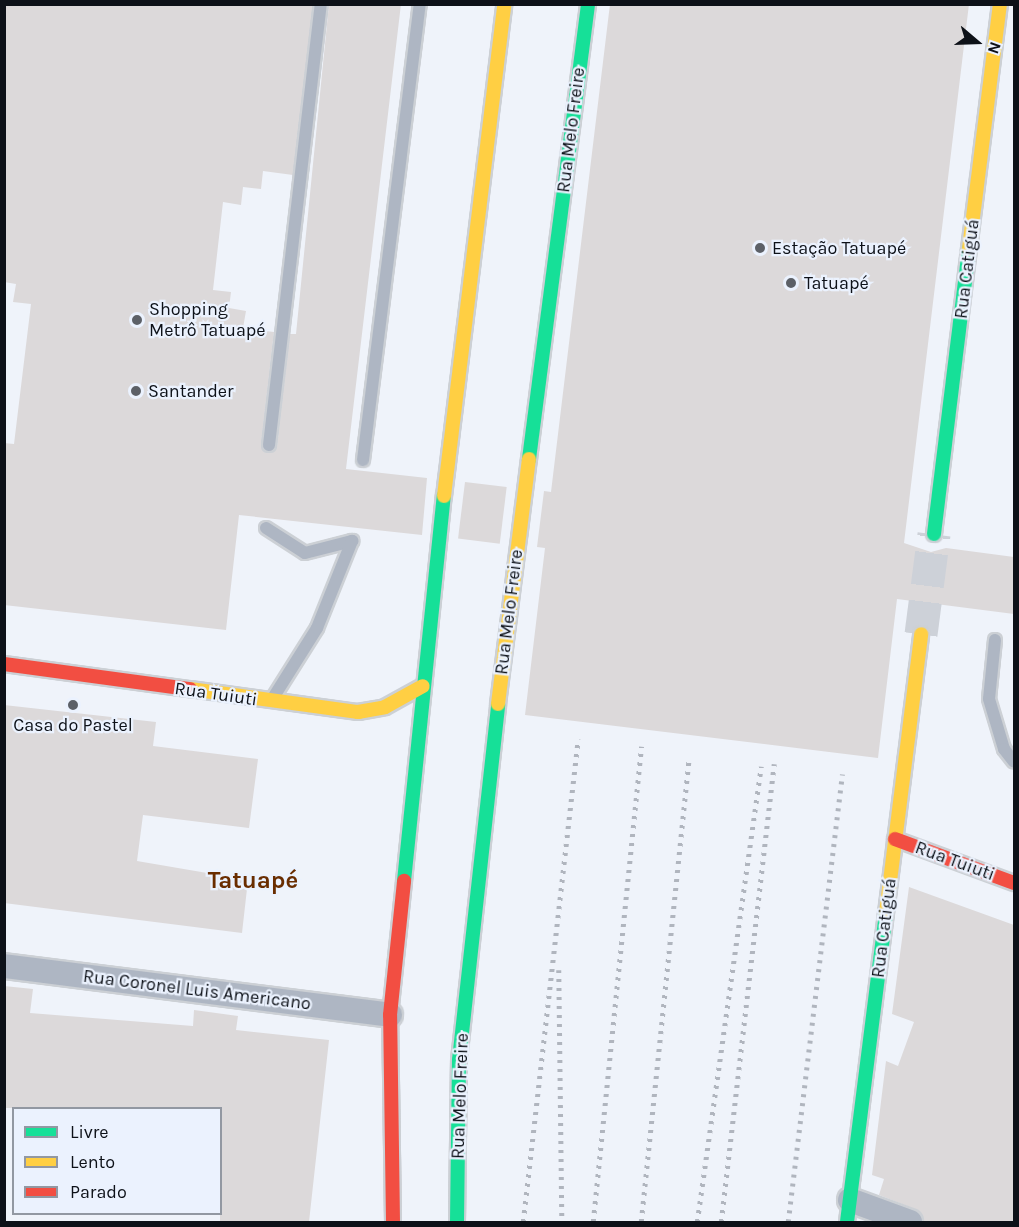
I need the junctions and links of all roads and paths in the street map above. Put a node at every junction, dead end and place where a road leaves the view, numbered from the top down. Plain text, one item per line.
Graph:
1 (321, 4) edge
2 (420, 4) edge
3 (588, 4) edge
4 (1000, 4) edge
5 (503, 5) edge
6 (269, 445) dead end
7 (363, 460) dead end
8 (266, 528) dead end
9 (934, 534) tunnel mouth
10 (921, 634) tunnel mouth
11 (995, 640) dead end
12 (4, 664) edge
13 (423, 686) junction
14 (270, 702) junction
15 (1014, 762) edge
16 (895, 839) junction
17 (1014, 883) edge
18 (4, 966) edge
19 (390, 1015) junction
20 (849, 1211) edge
21 (393, 1222) edge
22 (457, 1222) edge
23 (910, 1222) edge

1 - 6 lane
2 - 7 lane
3 - 22 main road, Rua Melo Freire
4 - 9 main road, Rua Catiguá
5 - 13 main road
8 - 14 lane
10 - 16 main road, Rua Catiguá
11 - 15 lane
12 - 14 main road, Rua Tuiuti
13 - 14 main road, Rua Tuiuti
13 - 19 main road
16 - 17 main road, Rua Tuiuti
16 - 20 main road, Rua Catiguá
18 - 19 street, Rua Coronel Luis Americano
19 - 21 main road
20 - 23 street

